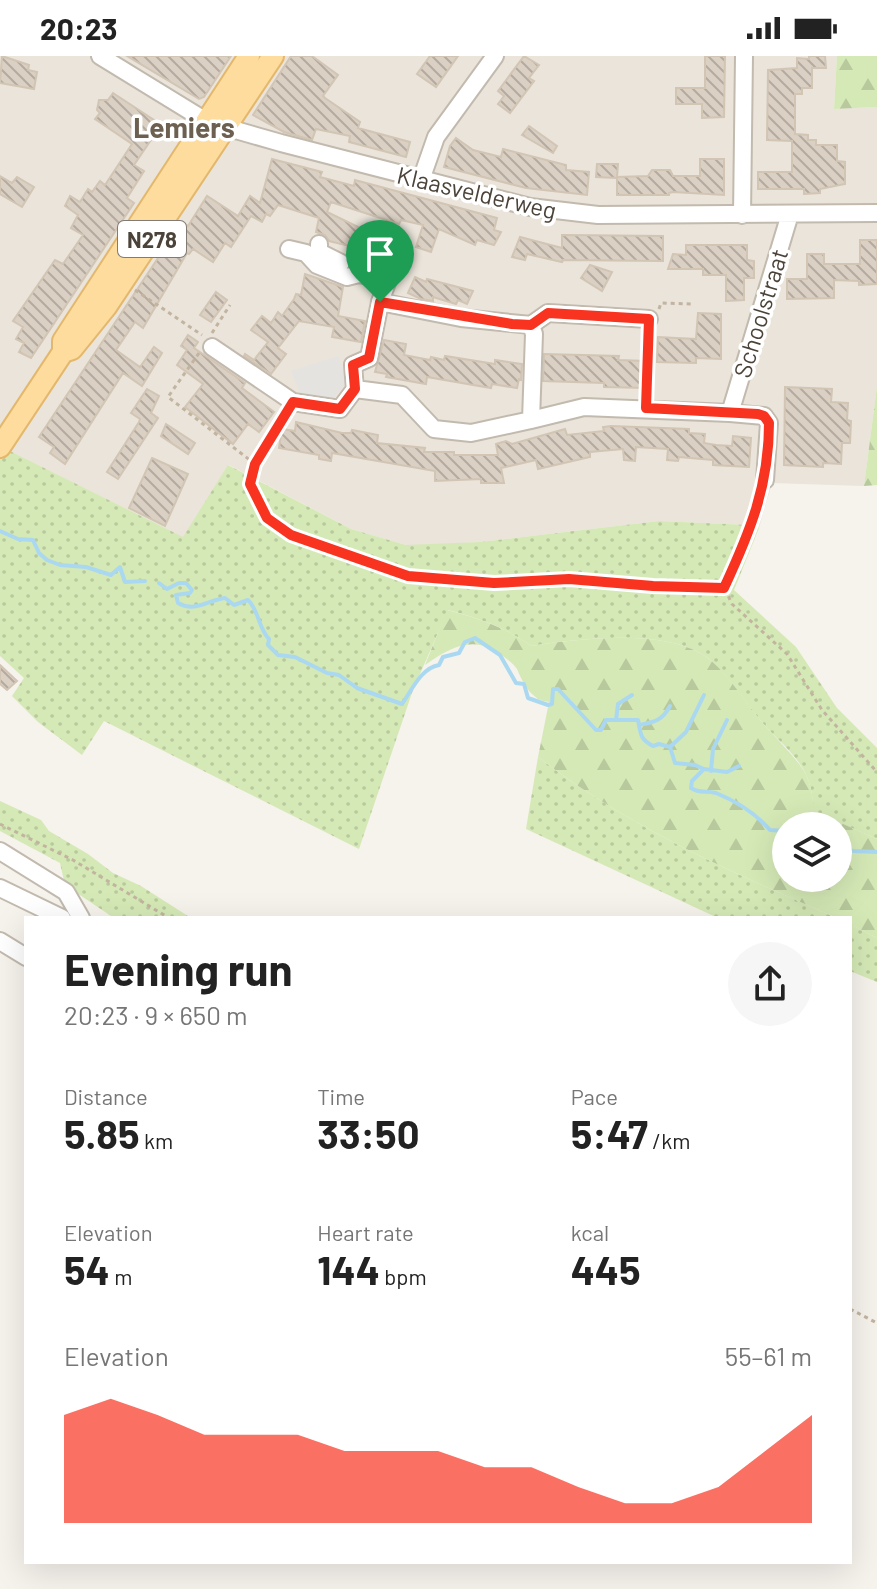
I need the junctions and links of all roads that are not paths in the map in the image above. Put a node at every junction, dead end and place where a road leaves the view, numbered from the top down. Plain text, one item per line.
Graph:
1 (100, 56) edge
2 (249, 56) edge
3 (273, 56) edge
4 (495, 56) edge
5 (744, 56) edge
6 (206, 121) junction
7 (227, 125) junction
8 (421, 180) junction
9 (877, 213) edge
10 (790, 214) junction
11 (742, 215) junction
12 (319, 244) dead end
13 (289, 249) dead end
14 (359, 274) junction
15 (380, 302) junction
16 (649, 319) road end
17 (531, 325) junction
18 (209, 345) road end
19 (63, 352) junction
20 (355, 389) junction
21 (730, 413) junction
22 (531, 420) junction
23 (0, 447) edge
24 (765, 480) road end
25 (0, 851) edge
26 (0, 888) edge
27 (57, 916) edge
28 (80, 916) edge
29 (0, 941) edge
30 (24, 956) edge

1 - 6 street
2 - 6 main road, N278
3 - 7 main road, N278
4 - 8 street
5 - 11 street
6 - 7 street, Klaasvelderweg
6 - 19 main road, N278
7 - 8 street, Klaasvelderweg
7 - 19 main road, N278
8 - 11 street, Klaasvelderweg
9 - 10 street, Klaasvelderweg
10 - 11 street, Klaasvelderweg
10 - 21 street, Schoolstraat
12 - 14 street
13 - 14 street
14 - 15 street
15 - 17 street
15 - 20 street
16 - 17 street
17 - 22 street
18 - 20 street
19 - 23 main road, N278
20 - 22 street, Schoolstraat
21 - 22 street, Schoolstraat
21 - 24 street, Schoolstraat
25 - 28 street
26 - 27 street
29 - 30 street

